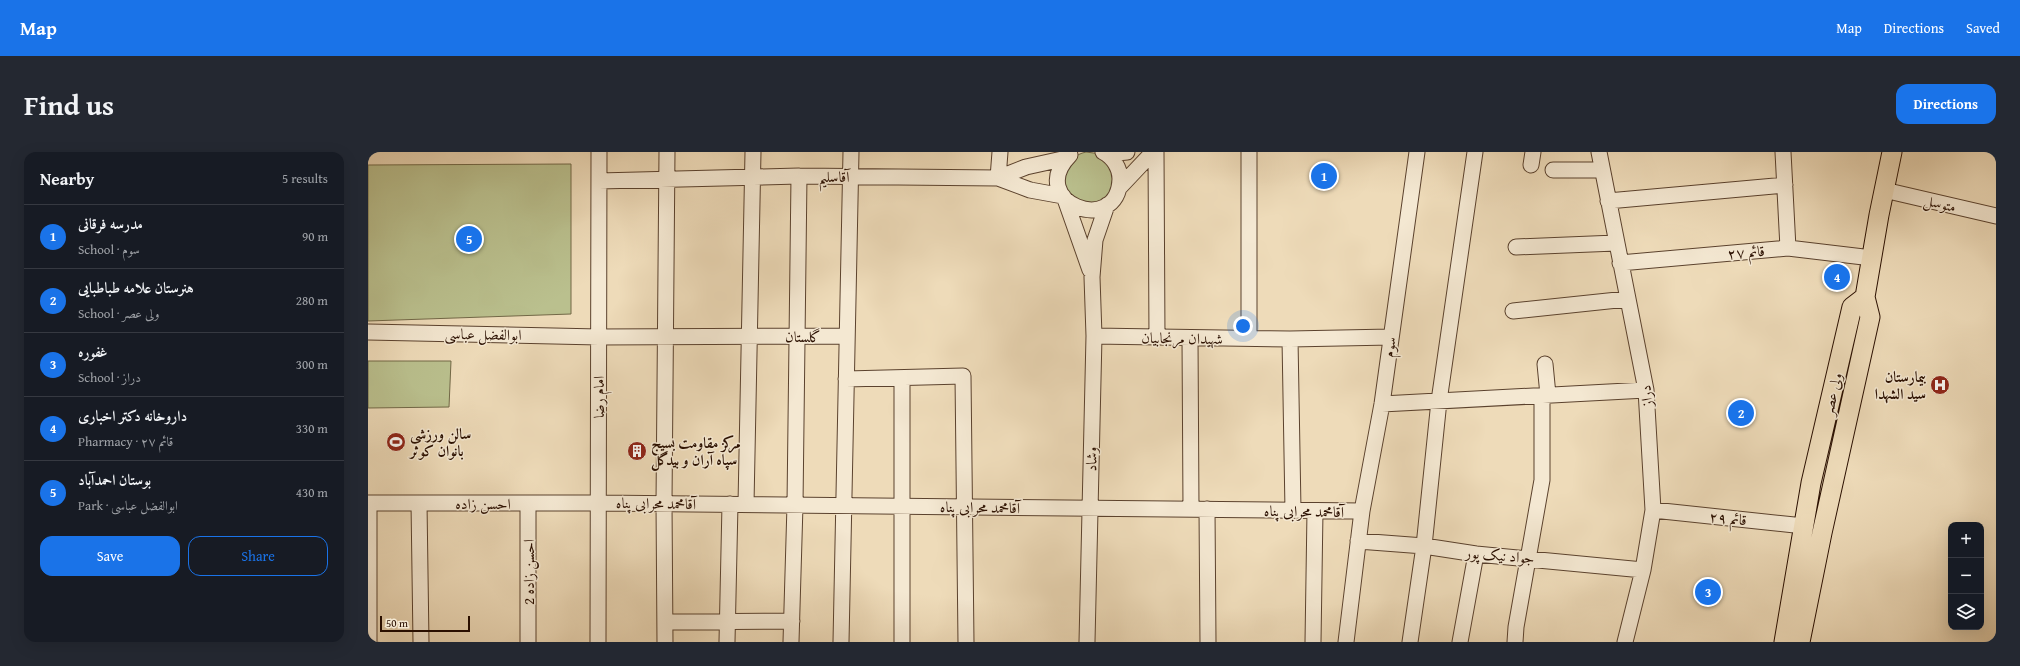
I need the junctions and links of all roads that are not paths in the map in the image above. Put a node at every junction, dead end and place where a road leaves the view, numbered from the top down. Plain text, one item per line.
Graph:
1 (599, 152) edge
2 (667, 152) edge
3 (754, 152) edge
4 (850, 152) edge
5 (1000, 152) edge
6 (1127, 152) edge
7 (1153, 152) edge
8 (1156, 152) edge
9 (1250, 152) edge
10 (1417, 152) edge
11 (1474, 152) edge
12 (1599, 152) edge
13 (1783, 152) edge
14 (1892, 152) edge
15 (1105, 153) edge
16 (1071, 155) edge
17 (1553, 170) dead end
18 (1602, 170) junction
19 (799, 176) junction
20 (850, 176) junction
21 (753, 177) junction
22 (998, 178) junction
23 (667, 180) junction
24 (599, 182) junction
25 (1784, 185) junction
26 (1119, 188) junction
27 (1884, 190) junction
28 (1064, 198) junction
29 (1608, 201) junction
30 (1107, 205) junction
31 (1996, 216) edge
32 (1616, 243) junction
33 (1516, 247) dead end
34 (1788, 248) junction
35 (1872, 258) junction
36 (1620, 263) junction
37 (1092, 277) junction
38 (1865, 297) junction
39 (1628, 299) junction
40 (1513, 311) dead end
41 (368, 332) edge
42 (599, 336) junction
43 (665, 336) junction
44 (750, 336) junction
45 (797, 336) junction
46 (847, 336) junction
47 (1094, 336) junction
48 (1156, 337) junction
49 (1391, 337) junction
50 (1190, 338) junction
51 (1249, 338) junction
52 (1290, 339) junction
53 (1545, 364) dead end
54 (902, 378) junction
55 (846, 379) junction
56 (1646, 390) junction
57 (1545, 395) junction
58 (1439, 401) junction
59 (1382, 404) junction
60 (368, 503) edge
61 (419, 503) junction
62 (528, 503) junction
63 (598, 503) junction
64 (664, 503) junction
65 (730, 504) junction
66 (746, 504) junction
67 (795, 505) junction
68 (843, 505) junction
69 (901, 506) junction
70 (964, 507) junction
71 (1090, 508) junction
72 (1191, 509) junction
73 (1206, 509) junction
74 (1292, 510) junction
75 (1653, 510) junction
76 (1315, 511) junction
77 (1362, 511) junction
78 (1804, 526) junction
79 (1358, 541) junction
80 (1424, 546) junction
81 (1476, 554) junction
82 (1528, 558) junction
83 (1643, 570) junction
84 (792, 620) junction
85 (728, 621) junction
86 (665, 622) junction
87 (370, 642) edge
88 (421, 642) edge
89 (528, 642) edge
90 (598, 642) edge
91 (665, 642) edge
92 (727, 642) edge
93 (791, 642) edge
94 (841, 642) edge
95 (902, 642) edge
96 (966, 642) edge
97 (1087, 642) edge
98 (1208, 642) edge
99 (1313, 642) edge
100 (1346, 642) edge
101 (1410, 642) edge
102 (1460, 642) edge
103 (1516, 642) edge
104 (1625, 642) edge
105 (1784, 642) edge
106 (1800, 642) edge

1 - 24 street, امام رضا
2 - 23 street
3 - 21 street
4 - 20 street
5 - 22 street
6 - 15 street
7 - 26 street
8 - 48 street
9 - 51 street
10 - 49 street, سوم
11 - 58 street
12 - 18 street, دراز
13 - 25 street
14 - 27 main road
15 - 26 street
16 - 22 street, آقاسلیم
16 - 28 street
17 - 18 street
18 - 29 street, دراز
19 - 20 street, آقاسلیم
19 - 21 street, آقاسلیم
19 - 45 street
20 - 22 street, آقاسلیم
20 - 46 street
21 - 23 street, آقاسلیم
21 - 44 street
22 - 28 street
23 - 24 street, آقاسلیم
23 - 43 street
24 - 42 street, امام رضا
25 - 29 street
25 - 34 street
26 - 30 street
27 - 31 street, متوسل
27 - 35 main road
28 - 30 street
28 - 37 street
29 - 32 street, دراز
30 - 37 street
32 - 33 street
32 - 36 street, دراز
34 - 35 street, قائم ۲۷
34 - 36 street, قائم ۲۷
35 - 38 main road
36 - 39 street, دراز
37 - 47 street, وشاد
38 - 78 main road, ولی عصر
38 - 106 main road
39 - 40 street
39 - 56 street, دراز
41 - 42 street, ابوالفضل عباسی
42 - 43 street, گلستان
42 - 63 street, امام رضا
43 - 44 street, گلستان
43 - 64 street
44 - 45 street, گلستان
44 - 66 street
45 - 46 street, گلستان
45 - 67 street
46 - 55 street
47 - 48 street, شهیدان مرنجابیان
47 - 71 street, وشاد
48 - 50 street, شهیدان مرنجابیان
49 - 52 street, شهیدان مرنجابیان
49 - 59 street, سوم
50 - 51 street, شهیدان مرنجابیان
50 - 72 street
51 - 52 street, شهیدان مرنجابیان
52 - 74 street
53 - 57 street
54 - 55 street
54 - 69 street
54 - 70 street
55 - 68 street
56 - 57 street
56 - 75 street, دراز
57 - 58 street
57 - 82 street
58 - 59 street
58 - 80 street
59 - 77 street, سوم
60 - 61 street, احسن زاده
60 - 87 street
61 - 62 street, احسن زاده
61 - 88 street
62 - 63 street, احسن زاده
62 - 89 street, احسن زاده 2
63 - 64 street, آقامحمد محرابی پناه
63 - 90 street, امام رضا
64 - 65 street, آقامحمد محرابی پناه
64 - 86 street
65 - 66 street, آقامحمد محرابی پناه
65 - 85 street
66 - 67 street, آقامحمد محرابی پناه
67 - 68 street, آقامحمد محرابی پناه
67 - 84 street
68 - 69 street, آقامحمد محرابی پناه
68 - 94 street
69 - 70 street, آقامحمد محرابی پناه
69 - 95 street
70 - 71 street, آقامحمد محرابی پناه
70 - 96 street
71 - 72 street, آقامحمد محرابی پناه
71 - 97 street, وشاد
72 - 73 street, آقامحمد محرابی پناه
73 - 74 street, آقامحمد محرابی پناه
73 - 98 street
74 - 76 street, آقامحمد محرابی پناه
75 - 78 street, قائم ۲۹
75 - 83 street, دراز
76 - 77 street, آقامحمد محرابی پناه
76 - 99 street
77 - 79 street, سوم
78 - 105 main road, ولی عصر
79 - 80 street, جواد نیک پور
79 - 100 street, سوم
80 - 81 street, جواد نیک پور
80 - 101 street
81 - 82 street, جواد نیک پور
81 - 102 street
82 - 83 street, جواد نیک پور
82 - 103 street
83 - 104 street, دراز
84 - 85 street
84 - 93 street
85 - 86 street
85 - 92 street
86 - 91 street

